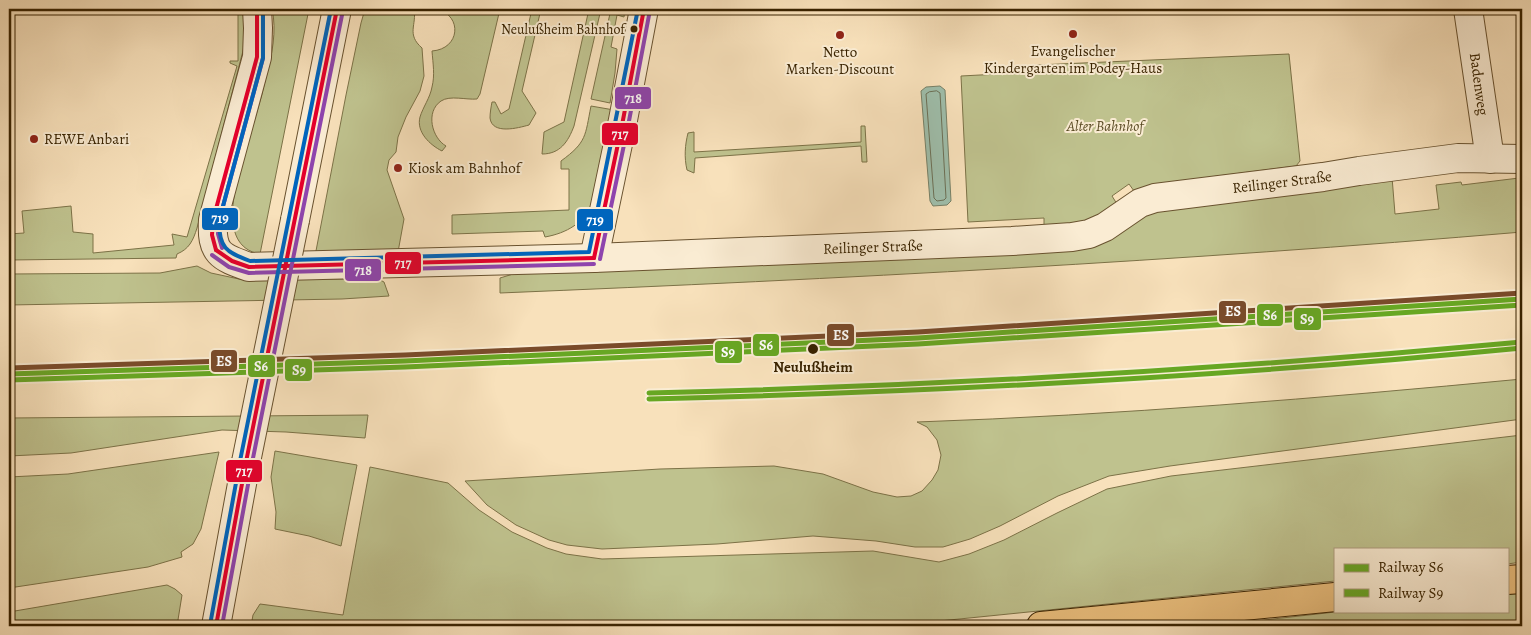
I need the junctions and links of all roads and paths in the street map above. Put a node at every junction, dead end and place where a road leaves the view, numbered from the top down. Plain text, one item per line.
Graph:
1 (257, 9) edge
2 (337, 9) edge
3 (644, 9) edge
4 (1468, 9) edge
5 (1490, 159) junction
6 (1522, 159) edge
7 (594, 258) junction
8 (1522, 578) edge
9 (1508, 580) edge
10 (1334, 597) edge
11 (216, 626) edge
12 (1040, 626) edge

1 - 7 street, Reilinger Straße
2 - 11 street, bridge
3 - 7 street
4 - 5 street, Badenweg
5 - 6 street, Reilinger Straße
5 - 7 street, Reilinger Straße
8 - 9 main road
10 - 12 main road

